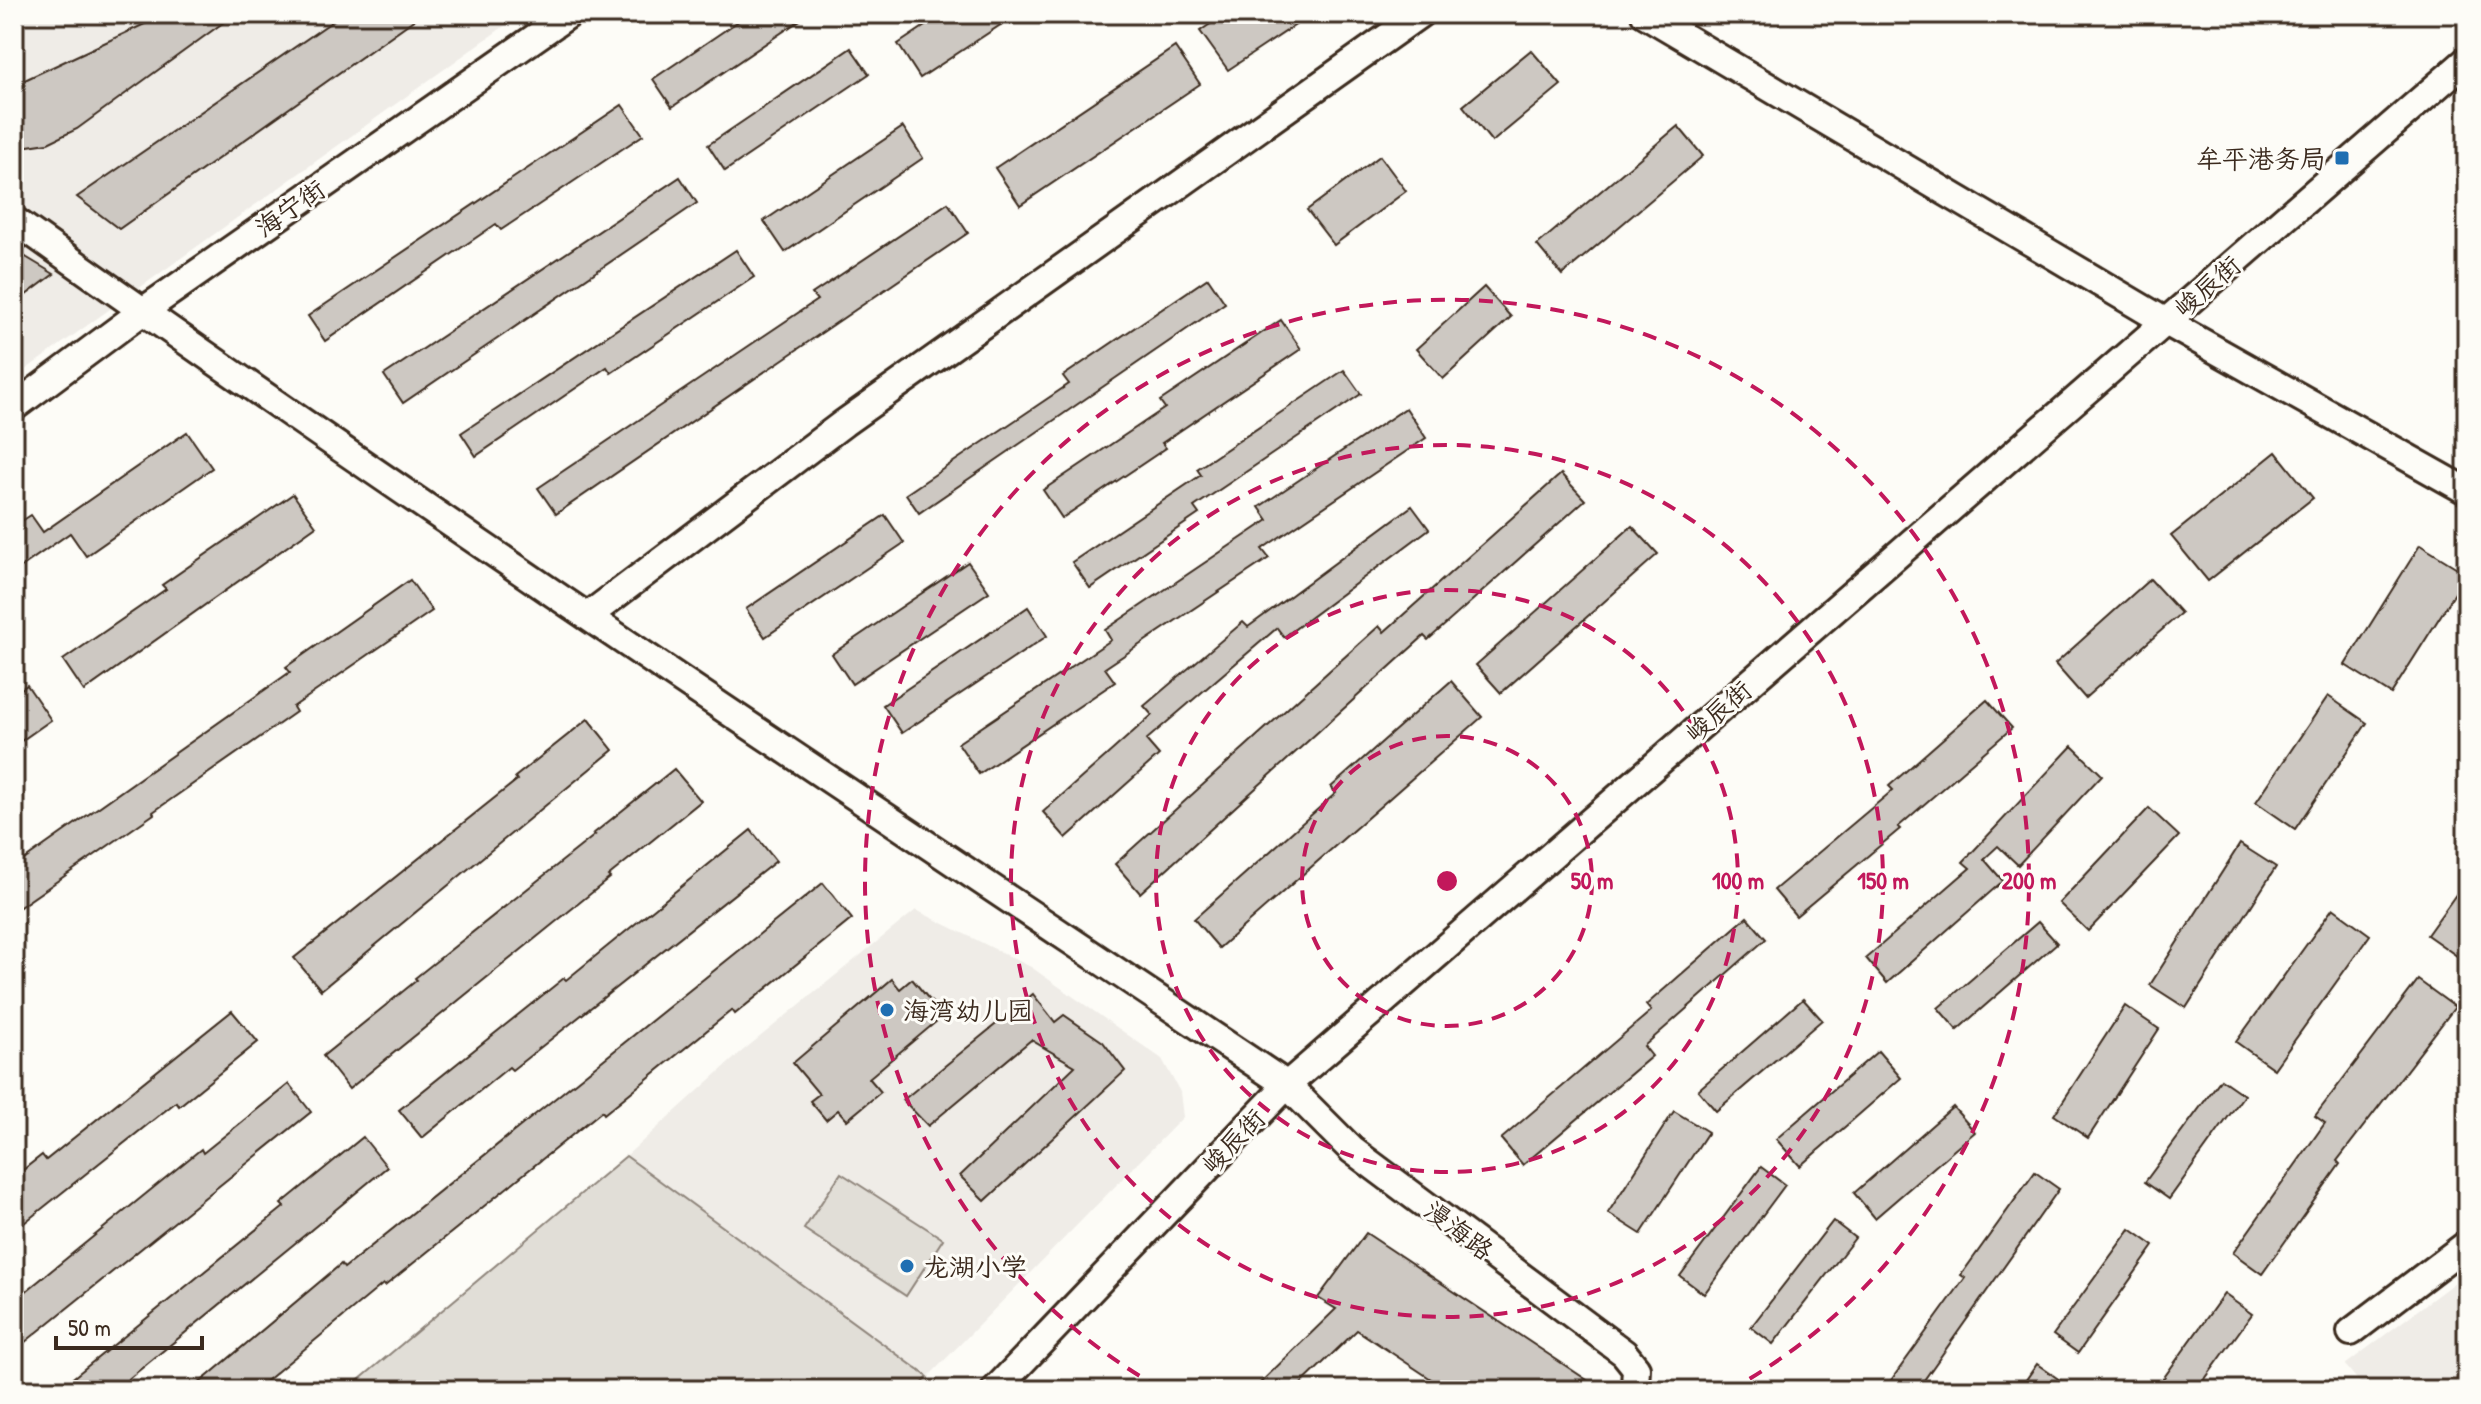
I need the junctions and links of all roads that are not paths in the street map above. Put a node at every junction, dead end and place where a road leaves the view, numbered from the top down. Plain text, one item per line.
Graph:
1 (569, 14) edge
2 (1420, 14) edge
3 (1645, 14) edge
4 (2467, 60) edge
5 (14, 220) edge
6 (143, 311) junction
7 (2166, 322) junction
8 (14, 407) edge
9 (2467, 491) edge
10 (588, 616) junction
11 (1287, 1085) junction
12 (2467, 1244) edge
13 (2351, 1332) dead end
14 (1634, 1379) edge
15 (995, 1390) edge

1 - 6 street, 海宁街
2 - 10 street
3 - 7 street
4 - 7 street, 峻辰街
5 - 6 street, 漫海路
6 - 8 street, 海宁街
6 - 10 street, 漫海路
7 - 9 street
7 - 11 street, 峻辰街
10 - 11 street, 漫海路
11 - 14 street, 漫海路
11 - 15 street, 峻辰街
12 - 13 street

